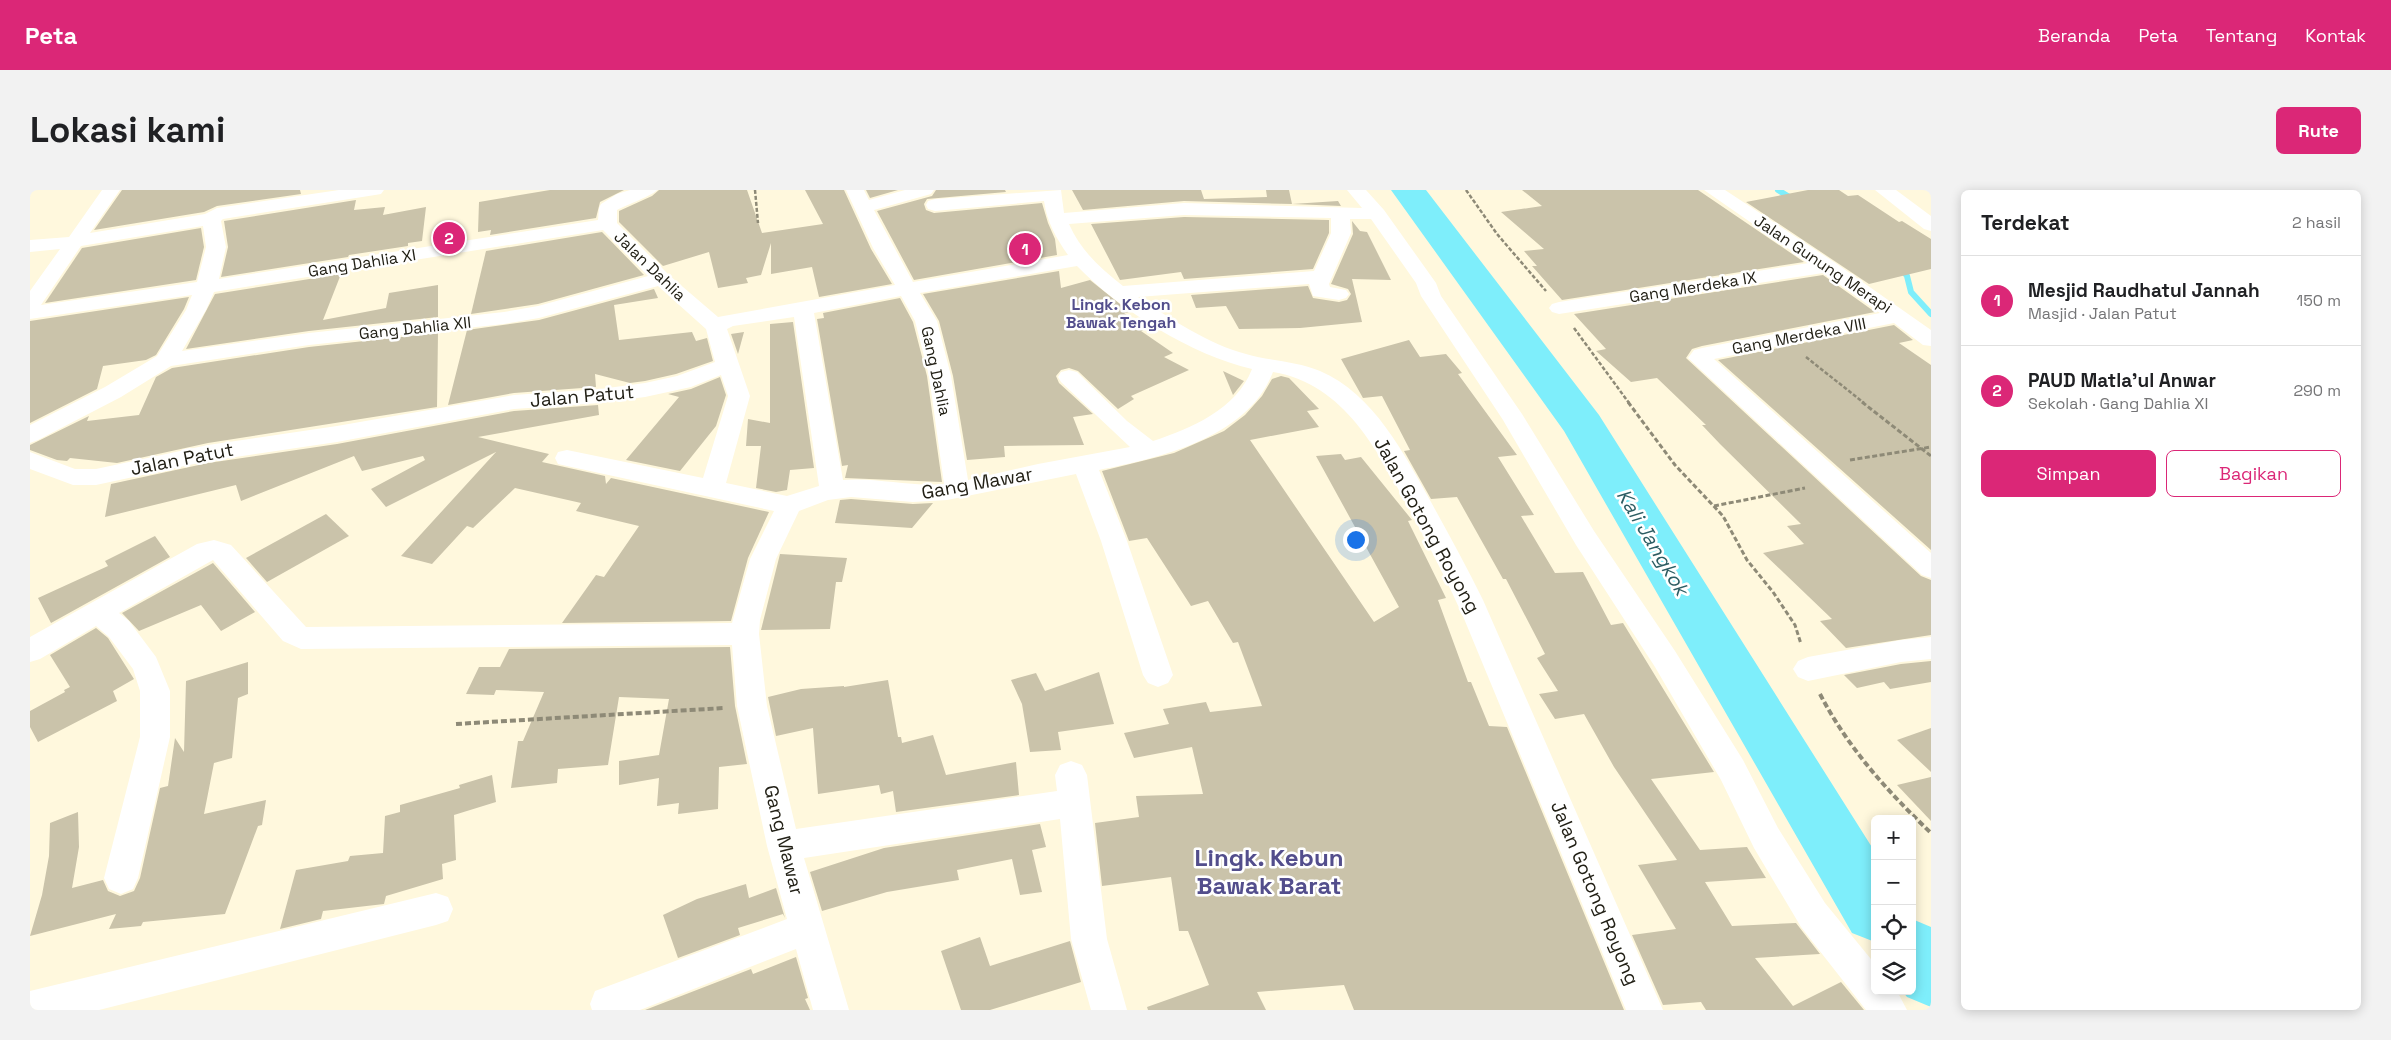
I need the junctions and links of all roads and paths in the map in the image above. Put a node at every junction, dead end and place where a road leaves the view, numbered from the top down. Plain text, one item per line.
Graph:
1 (111, 190) edge
2 (375, 190) edge
3 (648, 190) edge
4 (755, 190) edge
5 (855, 190) edge
6 (1356, 190) edge
7 (1466, 190) edge
8 (1713, 190) edge
9 (1884, 190) edge
10 (930, 197) edge
11 (1053, 201) edge
12 (864, 208) junction
13 (1340, 212) junction
14 (1377, 214) junction
15 (211, 219) junction
16 (758, 223) dead end
17 (607, 224) junction
18 (1931, 225) edge
19 (73, 242) junction
20 (30, 246) edge
21 (1083, 259) junction
22 (1828, 266) junction
23 (1320, 277) junction
24 (662, 279) junction
25 (206, 287) junction
26 (907, 290) junction
27 (1117, 293) junction
28 (1339, 294) dead end
29 (30, 306) edge
30 (1559, 308) junction
31 (803, 309) junction
32 (30, 313) edge
33 (1899, 316) junction
34 (716, 327) junction
35 (1783, 339) junction
36 (1931, 340) edge
37 (165, 360) junction
38 (1265, 364) junction
39 (727, 365) junction
40 (1069, 377) dead end
41 (30, 435) edge
42 (1931, 447) edge
43 (1922, 449) junction
44 (1150, 451) junction
45 (1931, 456) edge
46 (566, 458) dead end
47 (30, 460) edge
48 (1816, 464) junction
49 (1084, 466) junction
50 (1835, 483) junction
51 (712, 489) junction
52 (957, 489) junction
53 (832, 491) junction
54 (789, 505) junction
55 (1714, 506) junction
56 (1931, 568) edge
57 (99, 613) junction
58 (745, 634) junction
59 (1931, 648) edge
60 (30, 651) edge
61 (1808, 669) junction
62 (1158, 675) dead end
63 (752, 706) junction
64 (456, 724) dead end
65 (1931, 833) edge
66 (784, 846) junction
67 (121, 878) dead end
68 (436, 909) dead end
69 (807, 928) junction
70 (608, 1004) dead end
71 (30, 1009) edge
72 (831, 1010) edge
73 (1109, 1010) edge
74 (1645, 1010) edge
75 (1889, 1010) edge

1 - 19 street
2 - 15 street
3 - 17 street, Jalan Dahlia
4 - 16 path
5 - 12 street, Gang Dahlia
6 - 14 street
7 - 30 path
8 - 22 street, Jalan Gunung Merapi
9 - 18 street
10 - 11 street
10 - 12 street
11 - 13 street
11 - 21 street, Jalan Gotong Royong
12 - 26 street, Gang Dahlia
13 - 14 street
13 - 23 street
14 - 75 street
15 - 19 street
15 - 25 street
17 - 24 street, Jalan Dahlia
17 - 25 street, Gang Dahlia XI
19 - 20 street
19 - 29 street
21 - 26 street
21 - 27 street, Jalan Gotong Royong
22 - 30 street, Gang Merdeka IX
22 - 33 street, Jalan Gunung Merapi
23 - 27 street
23 - 28 street
24 - 34 street, Jalan Dahlia
24 - 37 street, Gang Dahlia XII
25 - 32 street, Gang Dahlia XI
25 - 37 street
26 - 31 street
26 - 52 street, Gang Dahlia
27 - 38 street, Jalan Gotong Royong
30 - 55 path
31 - 34 street
31 - 53 street
33 - 35 street, Gang Merdeka VIII
33 - 36 street, Jalan Gunung Merapi
34 - 39 street
35 - 43 path
35 - 48 street, Gang Merdeka VIII
37 - 41 street
38 - 44 street, Gang Mawar
38 - 74 street, Jalan Gotong Royong
39 - 47 street, Jalan Patut
39 - 51 street
40 - 44 street
42 - 43 path
43 - 45 path
43 - 48 path
44 - 49 street, Gang Mawar
46 - 51 street
48 - 50 street
49 - 52 street, Gang Mawar
49 - 62 street
50 - 55 path
50 - 56 street
51 - 54 street
52 - 53 street, Gang Mawar
53 - 54 street, Gang Mawar
54 - 58 street, Gang Mawar
55 - 61 path
57 - 58 street
57 - 60 street
57 - 67 street
58 - 63 street, Gang Mawar
59 - 61 street
61 - 65 path
63 - 64 path
63 - 66 street, Gang Mawar
66 - 69 street, Gang Mawar
66 - 73 street
68 - 71 street
69 - 70 street
69 - 72 street, Gang Mawar

